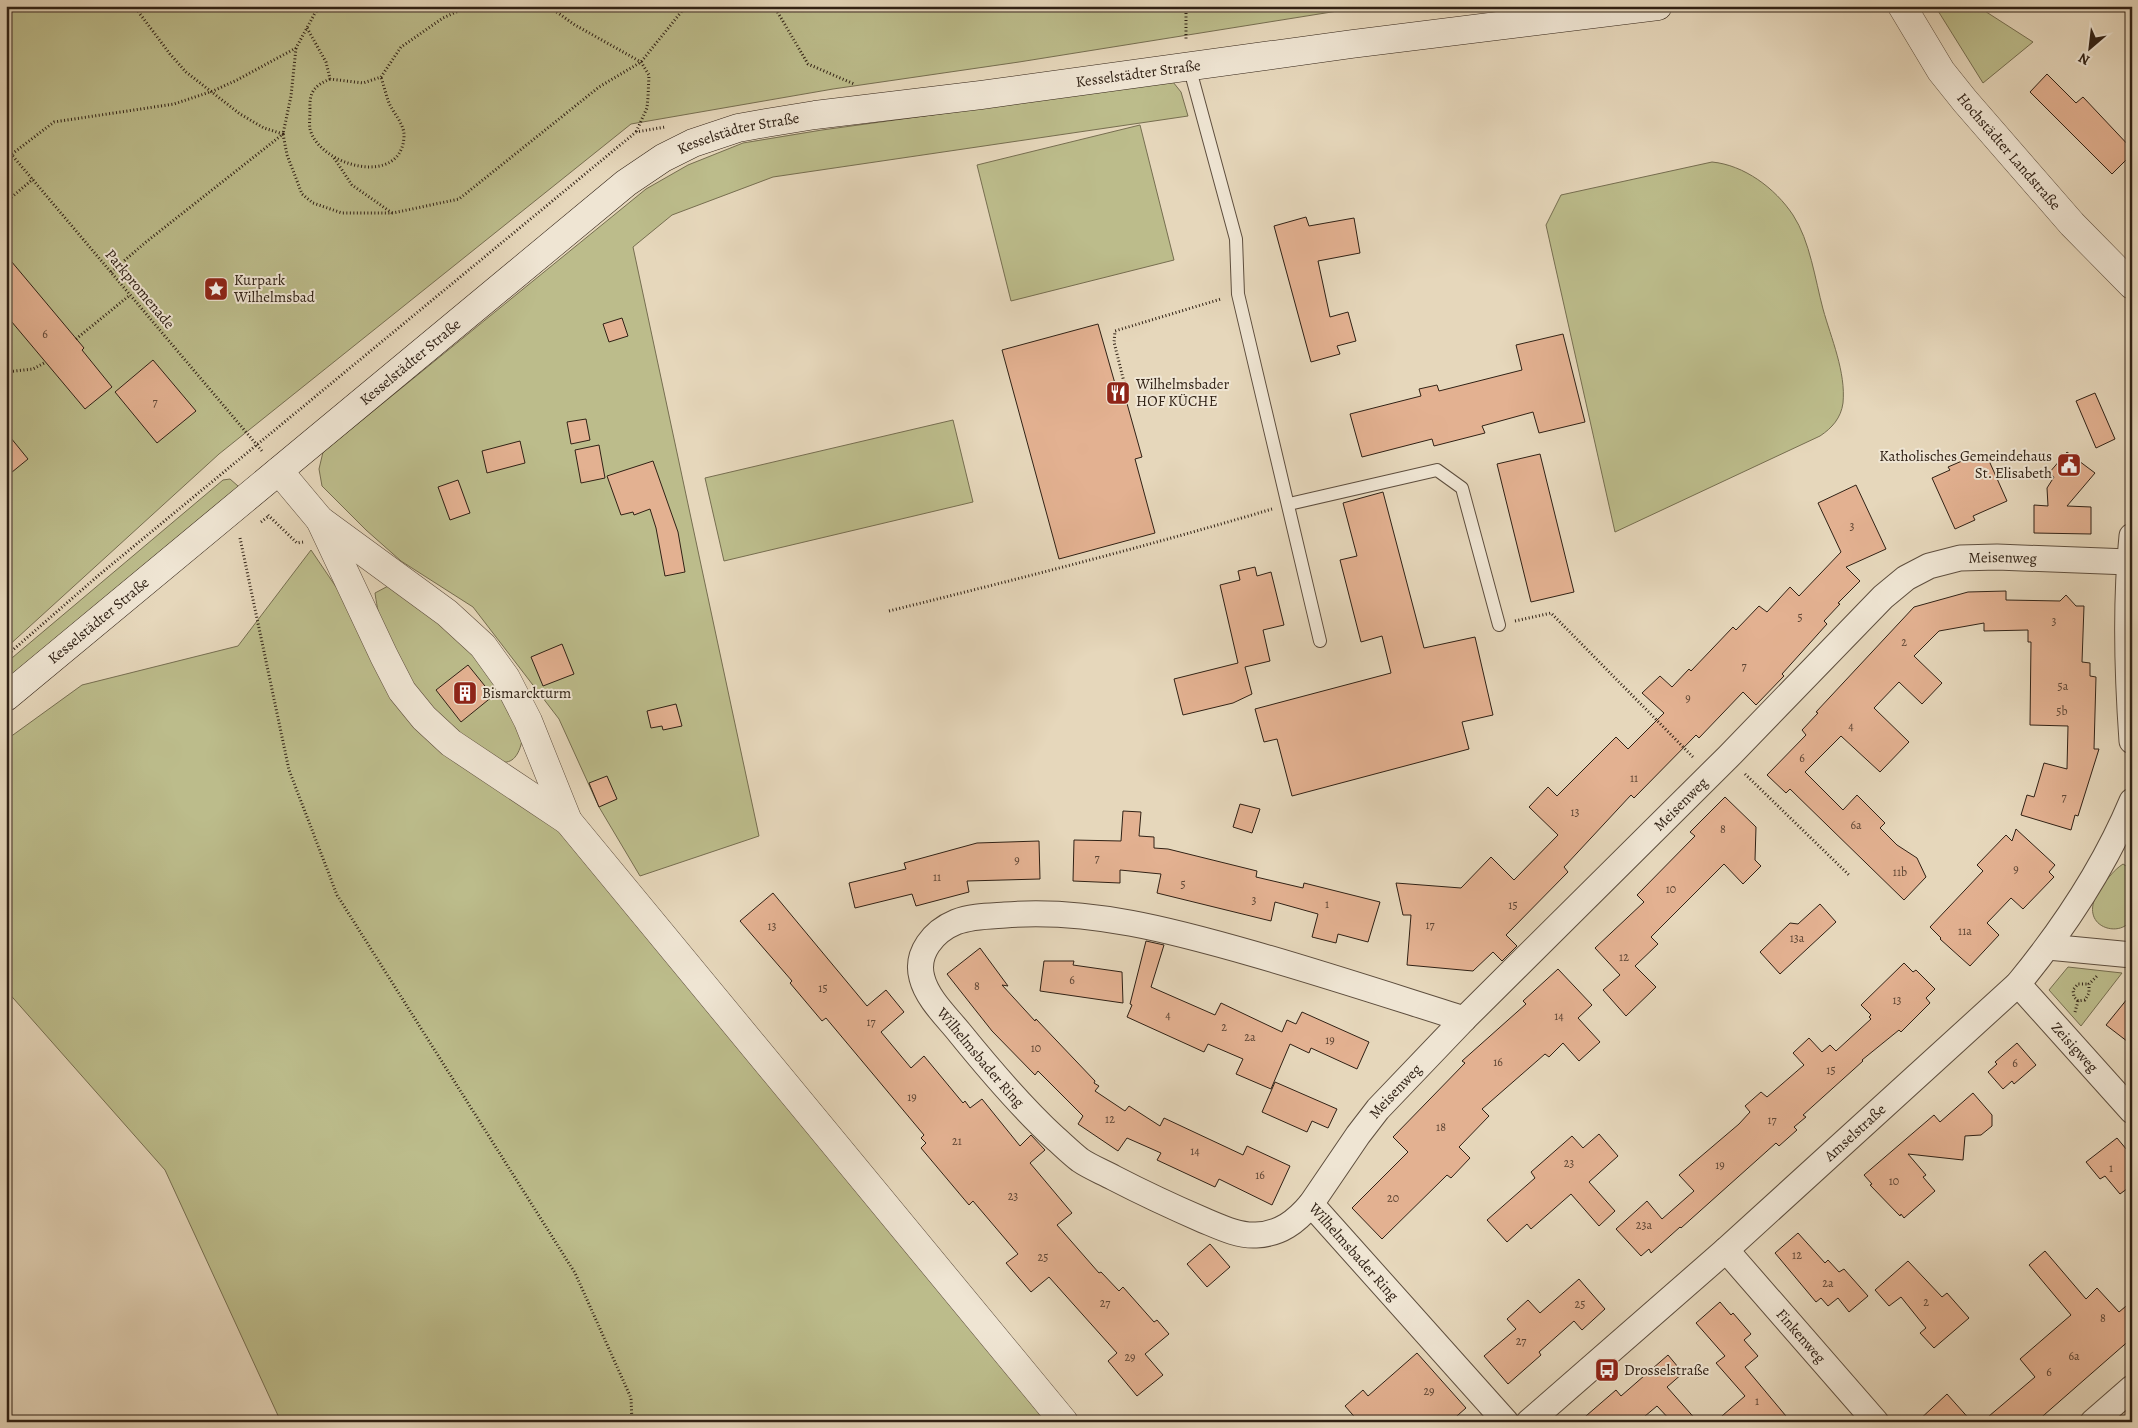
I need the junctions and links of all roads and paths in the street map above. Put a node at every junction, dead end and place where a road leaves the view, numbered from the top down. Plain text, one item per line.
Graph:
1 (134, 6) edge
2 (321, 6) edge
3 (469, 6) edge
4 (548, 6) edge
5 (686, 6) edge
6 (774, 6) edge
7 (1186, 6) edge
8 (1658, 6) edge
9 (1902, 6) edge
10 (307, 27) junction
11 (296, 48) junction
12 (1188, 57) junction
13 (641, 62) junction
14 (381, 78) junction
15 (330, 79) junction
16 (856, 84) dead end
17 (213, 91) junction
18 (672, 126) dead end
19 (636, 132) junction
20 (283, 134) junction
21 (6, 148) edge
22 (12, 154) junction
23 (334, 157) junction
24 (33, 179) junction
25 (6, 202) edge
26 (393, 213) junction
27 (111, 272) junction
28 (2132, 285) edge
29 (1238, 294) junction
30 (130, 295) junction
31 (76, 339) dead end
32 (46, 362) dead end
33 (6, 372) edge
34 (1118, 393) dead end
35 (256, 445) junction
36 (279, 471) junction
37 (1289, 504) junction
38 (269, 516) dead end
39 (320, 520) junction
40 (254, 527) dead end
41 (246, 533) dead end
42 (2132, 536) edge
43 (2129, 562) junction
44 (890, 611) dead end
45 (1499, 625) joint
46 (1320, 641) dead end
47 (6, 656) edge
48 (6, 697) edge
49 (2132, 741) edge
50 (1728, 757) junction
51 (1711, 775) junction
52 (2132, 801) edge
53 (568, 820) junction
54 (1849, 875) dead end
55 (2048, 947) junction
56 (2126, 954) edge
57 (2018, 984) junction
58 (2089, 984) junction
59 (2078, 1001) junction
60 (1464, 1019) junction
61 (2069, 1042) junction
62 (2132, 1111) edge
63 (1311, 1204) junction
64 (1726, 1250) junction
65 (2132, 1388) edge
66 (632, 1422) edge
67 (1064, 1422) edge
68 (1506, 1422) edge
69 (1529, 1422) edge
70 (1876, 1422) edge
71 (2093, 1422) edge

1 - 17 path
2 - 10 path
3 - 14 path
4 - 13 path
5 - 13 path
6 - 16 path
7 - 12 path
8 - 12 street, Kesselstädter Straße
9 - 28 street, Hochstädter Landstraße
10 - 11 path
10 - 15 path
11 - 17 path
11 - 20 path
12 - 29 lane
12 - 36 street, Kesselstädter Straße
13 - 19 path
13 - 26 path
14 - 15 path
14 - 23 path
15 - 23 path
17 - 20 path
17 - 22 path
18 - 19 path
19 - 35 path
20 - 26 path
20 - 27 path
21 - 22 path, Parkpromenade
22 - 24 path, Parkpromenade
23 - 26 path
24 - 25 path
24 - 27 path, Parkpromenade
27 - 30 path, Parkpromenade
29 - 34 path
29 - 37 lane
30 - 31 path
30 - 35 path, Parkpromenade
32 - 33 path
35 - 47 path
36 - 39 street
36 - 48 street, Kesselstädter Straße
37 - 44 path
37 - 45 lane
37 - 46 lane
38 - 40 path
39 - 53 street
39 - 53 street
41 - 66 path
42 - 43 street
43 - 49 street
43 - 50 street, Meisenweg
45 - 51 path
50 - 51 street, Meisenweg
50 - 54 path
51 - 60 street, Meisenweg
52 - 55 street, Amselstraße
53 - 67 street
55 - 56 street
55 - 57 street, Amselstraße
56 - 58 path
57 - 61 street, Zeisigweg
57 - 64 street, Amselstraße
58 - 59 path
58 - 59 path
59 - 61 path
60 - 63 street, Meisenweg
60 - 63 street, Wilhelmsbader Ring
61 - 62 street, Zeisigweg
63 - 68 street, Wilhelmsbader Ring
64 - 69 street, Amselstraße
64 - 70 street, Finkenweg
65 - 71 street

